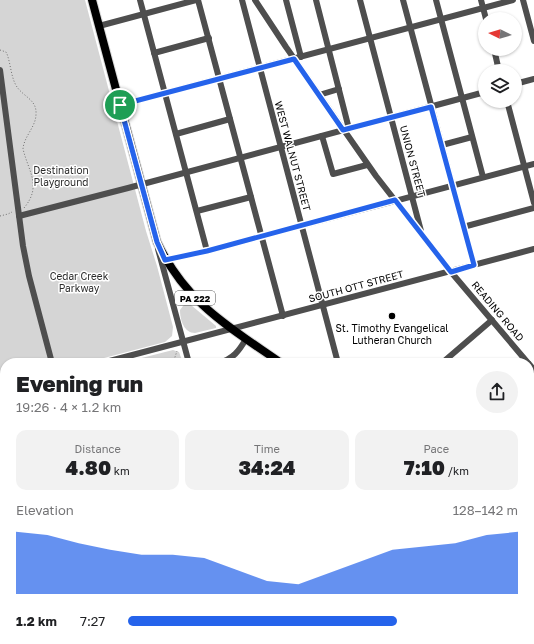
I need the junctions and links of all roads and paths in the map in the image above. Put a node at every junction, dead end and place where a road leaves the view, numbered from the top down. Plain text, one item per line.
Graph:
1 (92, 0) edge
2 (140, 0) edge
3 (197, 0) edge
4 (242, 0) edge
5 (255, 0) edge
6 (286, 0) edge
7 (316, 0) edge
8 (360, 0) edge
9 (403, 0) edge
10 (436, 0) edge
11 (481, 0) edge
12 (512, 0) edge
13 (523, 0) edge
14 (483, 8) junction
15 (484, 12) edge
16 (144, 14) junction
17 (441, 20) junction
18 (98, 26) junction
19 (410, 28) junction
20 (209, 38) junction
21 (370, 38) junction
22 (534, 41) edge
23 (0, 50) edge
24 (329, 50) junction
25 (154, 53) junction
26 (301, 57) junction
27 (294, 59) junction
28 (260, 68) junction
29 (0, 70) edge
30 (220, 78) junction
31 (534, 79) edge
32 (522, 82) edge
33 (339, 89) junction
34 (165, 93) junction
35 (478, 94) edge
36 (319, 95) junction
37 (462, 98) junction
38 (120, 105) junction
39 (431, 107) junction
40 (509, 108) edge
41 (391, 117) junction
42 (230, 119) junction
43 (346, 129) junction
44 (176, 134) junction
45 (322, 136) junction
46 (472, 137) junction
47 (442, 145) junction
48 (280, 147) junction
49 (241, 158) junction
50 (534, 164) edge
51 (367, 165) junction
52 (524, 167) junction
53 (186, 172) junction
54 (483, 177) junction
55 (141, 184) junction
56 (452, 185) junction
57 (412, 196) junction
58 (251, 197) junction
59 (395, 200) junction
60 (534, 203) edge
61 (534, 208) edge
62 (13, 209) dead end
63 (197, 211) junction
64 (20, 213) junction
65 (0, 216) edge
66 (301, 226) junction
67 (463, 227) junction
68 (422, 234) junction
69 (262, 236) junction
70 (157, 242) junction
71 (534, 249) edge
72 (207, 251) junction
73 (165, 260) junction
74 (474, 265) junction
75 (451, 272) junction
76 (323, 305) junction
77 (283, 316) junction
78 (492, 320) junction
79 (231, 330) junction
80 (246, 339) junction
81 (183, 342) junction
82 (177, 351) dead end
83 (51, 358) edge
84 (121, 358) edge
85 (175, 358) edge
86 (188, 358) edge
87 (230, 358) edge
88 (274, 358) edge
89 (337, 358) edge
90 (448, 358) edge
91 (523, 358) edge

1 - 18 main road, PA 222
2 - 16 street
3 - 16 street
3 - 20 street
4 - 28 street, WEST WALNUT STREET
5 - 27 street, READING ROAD
6 - 26 street
7 - 24 street
8 - 21 street, UNION STREET
9 - 19 street
10 - 17 street
11 - 14 street
12 - 14 street
13 - 22 street
14 - 15 street
14 - 17 street
16 - 18 street
16 - 25 street
17 - 19 street
17 - 37 street
18 - 38 main road, PA 222
19 - 21 street
19 - 39 street
20 - 25 street
20 - 30 street
21 - 24 street
21 - 41 street, UNION STREET
23 - 64 path
24 - 26 street
24 - 33 street
25 - 34 street
26 - 27 street
27 - 28 street
27 - 36 street, READING ROAD
28 - 30 street
28 - 48 street, WEST WALNUT STREET
29 - 64 street
30 - 34 street
30 - 42 street
31 - 32 street
33 - 36 street
33 - 43 street
34 - 38 street
34 - 44 street
35 - 37 street
36 - 43 street, READING ROAD
37 - 39 street
37 - 46 street
38 - 55 main road, PA 222
39 - 41 street
39 - 47 street
40 - 52 street
41 - 43 street
41 - 57 street, UNION STREET
42 - 44 street
42 - 49 street
43 - 45 street
43 - 51 street, READING ROAD
44 - 53 street
45 - 48 street
45 - 51 street
46 - 47 street
46 - 54 street
47 - 56 street
48 - 49 street
48 - 66 street, WEST WALNUT STREET
49 - 53 street
49 - 58 street
50 - 52 street
51 - 59 street, READING ROAD
52 - 54 street
52 - 60 street
53 - 55 street
53 - 63 street
54 - 56 street
55 - 64 street
55 - 70 main road, PA 222
56 - 57 street
56 - 67 street
57 - 59 street
57 - 68 street, UNION STREET
58 - 63 street
58 - 69 street
59 - 66 street
59 - 68 street, READING ROAD
61 - 67 street
62 - 65 path
63 - 72 street
64 - 83 street
66 - 69 street
66 - 76 street, WEST WALNUT STREET
67 - 74 street
68 - 75 street, READING ROAD
69 - 72 street
69 - 77 street
70 - 73 main road, PA 222
70 - 81 street
71 - 74 street, SOUTH OTT STREET
72 - 73 street
73 - 79 main road, PA 222
74 - 75 street, SOUTH OTT STREET
75 - 76 street, SOUTH OTT STREET
75 - 78 street, READING ROAD
76 - 77 street, SOUTH OTT STREET
76 - 89 street, WEST WALNUT STREET
77 - 79 street, SOUTH OTT STREET
78 - 90 street
78 - 91 street, READING ROAD
79 - 80 main road, PA 222
79 - 81 street, SOUTH OTT STREET
80 - 87 street
80 - 88 main road, PA 222
81 - 84 street, SOUTH OTT STREET
81 - 86 street
82 - 85 path

